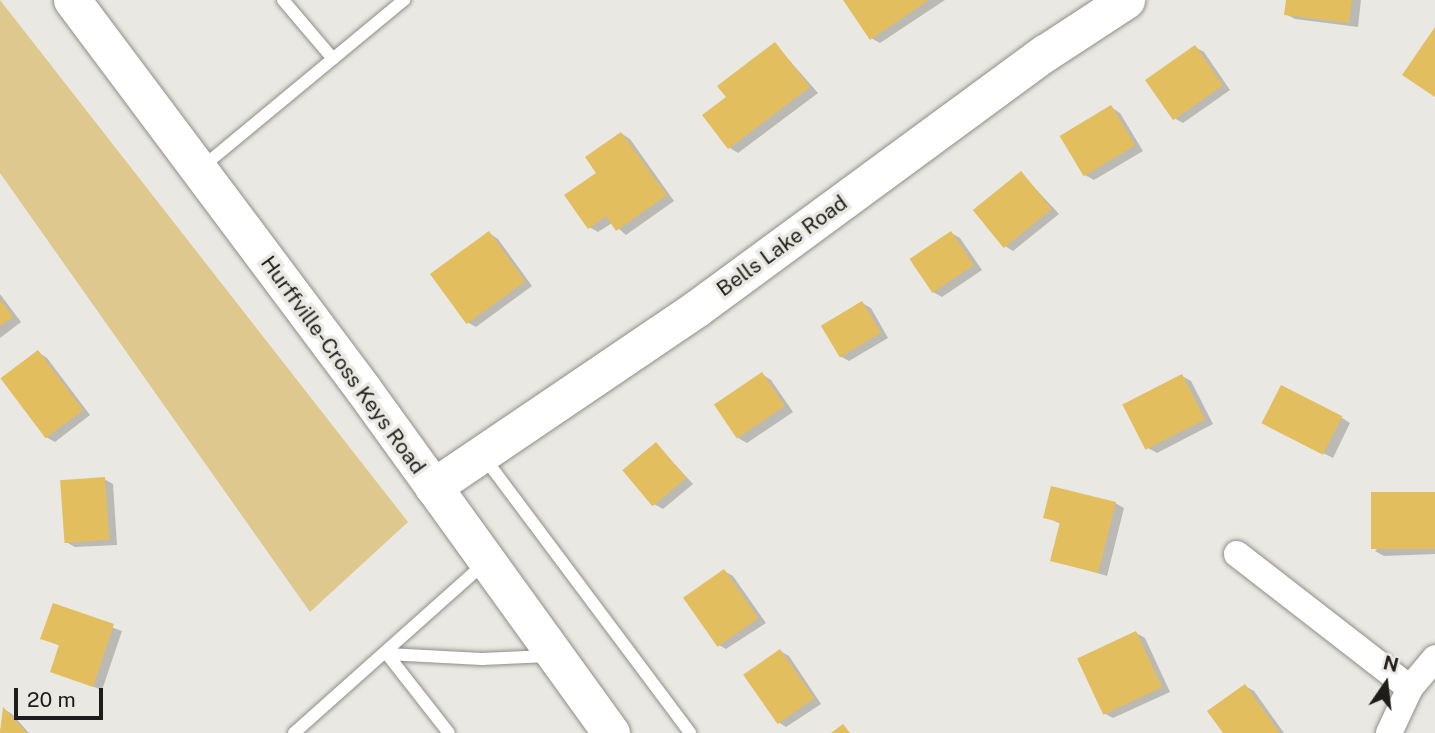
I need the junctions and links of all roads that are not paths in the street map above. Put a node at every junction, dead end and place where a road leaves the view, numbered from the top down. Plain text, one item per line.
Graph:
1 (72, 0) edge
2 (283, 0) edge
3 (404, 0) edge
4 (1126, 0) edge
5 (333, 59) junction
6 (198, 170) junction
7 (483, 456) junction
8 (433, 487) junction
9 (1237, 554) dead end
10 (487, 562) junction
11 (387, 654) junction
12 (556, 656) junction
13 (1435, 658) edge
14 (1410, 688) junction
15 (294, 733) edge
16 (449, 733) edge
17 (611, 733) edge
18 (690, 733) edge
19 (1389, 733) edge

1 - 6 main road, Hurffville-Cross Keys Road
2 - 5 lane
3 - 5 lane
4 - 7 main road, Bells Lake Road
5 - 6 lane
6 - 8 main road, Hurffville-Cross Keys Road
7 - 8 main road, Bells Lake Road
7 - 18 lane
8 - 10 main road, Hurffville-Cross Keys Road
9 - 14 street
10 - 11 lane
10 - 12 main road, Hurffville-Cross Keys Road
11 - 12 lane
11 - 15 lane
11 - 16 lane
12 - 17 main road, Hurffville-Cross Keys Road
13 - 14 street
14 - 19 street

